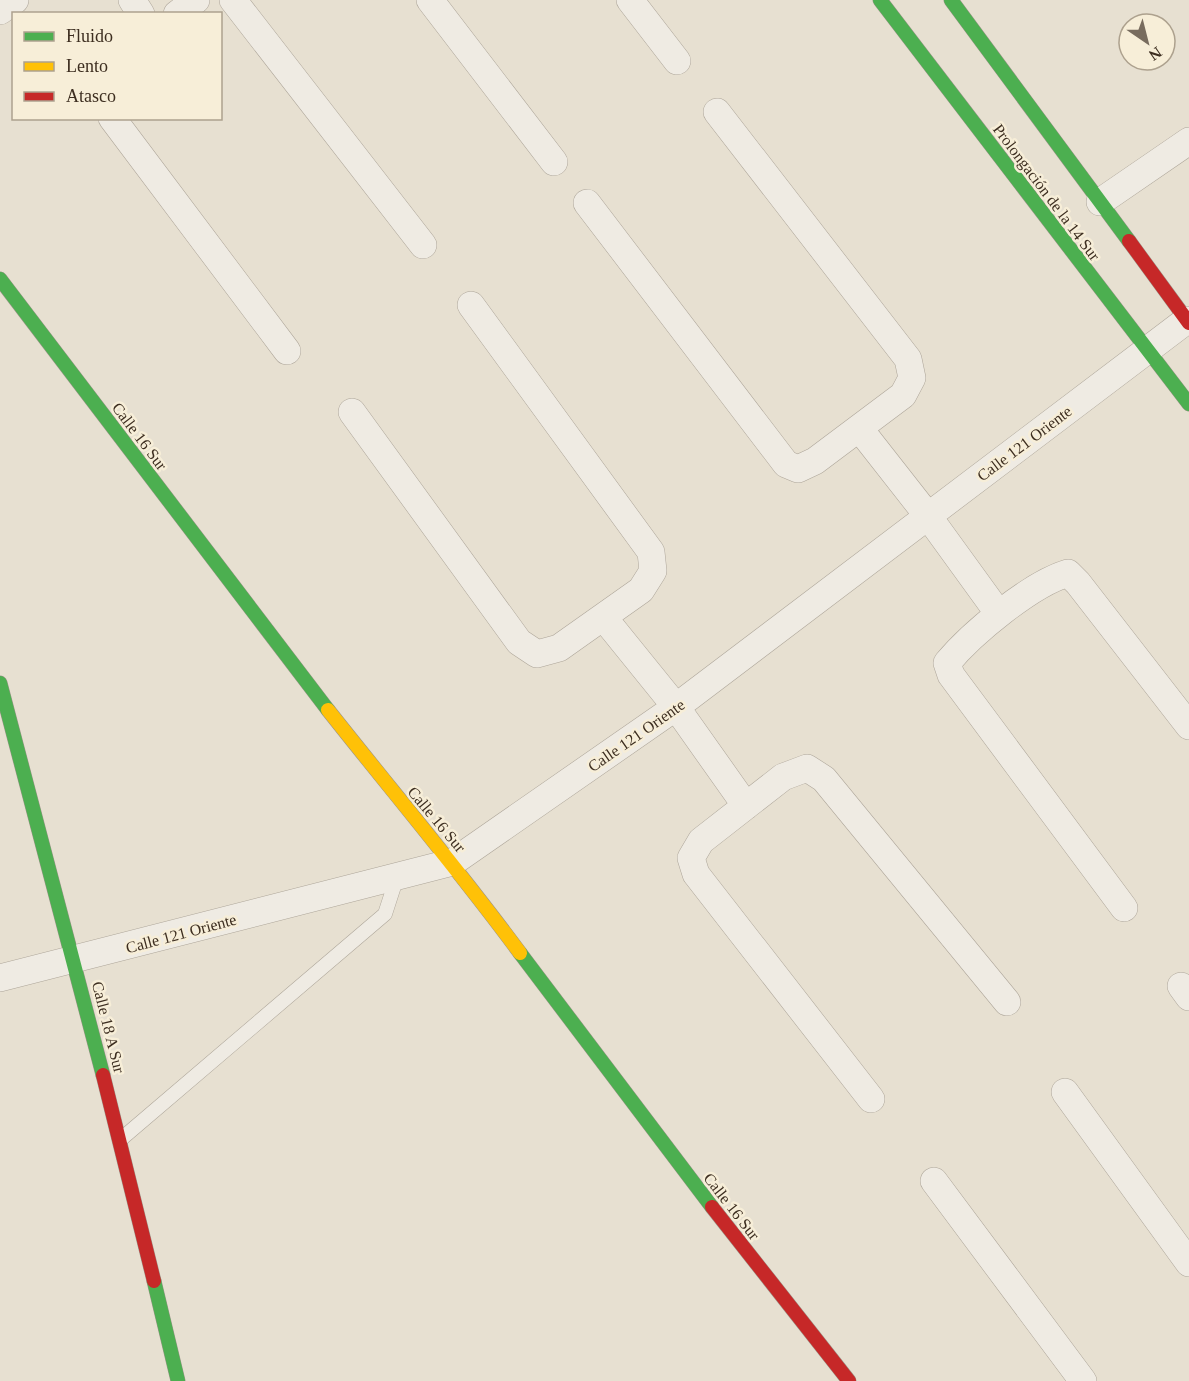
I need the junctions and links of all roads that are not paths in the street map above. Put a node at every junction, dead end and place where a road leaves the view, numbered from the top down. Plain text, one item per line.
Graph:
1 (15, 0) edge
2 (196, 0) edge
3 (233, 0) edge
4 (430, 0) edge
5 (630, 0) edge
6 (880, 0) edge
7 (951, 0) edge
8 (0, 11) edge
9 (180, 12) edge
10 (677, 61) dead end
11 (717, 112) dead end
12 (114, 120) edge
13 (1189, 141) edge
14 (554, 162) dead end
15 (1100, 202) junction
16 (587, 203) dead end
17 (423, 245) dead end
18 (0, 279) edge
19 (471, 304) dead end
20 (1188, 321) edge
21 (1147, 350) junction
22 (287, 351) dead end
23 (1189, 404) edge
24 (352, 412) dead end
25 (859, 428) junction
26 (928, 516) junction
27 (999, 614) junction
28 (604, 618) junction
29 (0, 683) edge
30 (676, 707) junction
31 (1189, 726) edge
32 (746, 806) junction
33 (453, 862) junction
34 (397, 877) junction
35 (1124, 908) dead end
36 (75, 960) junction
37 (0, 978) edge
38 (1007, 1002) dead end
39 (1065, 1092) dead end
40 (871, 1099) dead end
41 (119, 1140) junction
42 (934, 1181) dead end
43 (1189, 1263) edge
44 (178, 1381) edge
45 (849, 1381) edge
46 (1083, 1381) edge

1 - 8 street
2 - 9 street
3 - 17 street
4 - 14 street
5 - 10 street
6 - 21 street, Prolongación de la 14 Sur
7 - 15 street
11 - 25 street
12 - 22 street
13 - 15 street
15 - 20 street
16 - 25 street
18 - 33 street, Calle 16 Sur
19 - 28 street
20 - 21 street, Calle 121 Oriente
21 - 23 street, Prolongación de la 14 Sur
21 - 26 street, Calle 121 Oriente
24 - 28 street
25 - 26 street
26 - 27 street
26 - 30 street, Calle 121 Oriente
27 - 31 street
27 - 35 street
28 - 30 street
29 - 36 street, Calle 18 A Sur
30 - 32 street
30 - 33 street, Calle 121 Oriente
32 - 38 street
32 - 40 street
33 - 34 street, Calle 121 Oriente
33 - 45 street, Calle 16 Sur
34 - 36 street, Calle 121 Oriente
34 - 41 lane
36 - 37 street, Calle 121 Oriente
36 - 41 street, Calle 18 A Sur
39 - 43 street
41 - 44 street, Calle 18 A Sur
42 - 46 street

